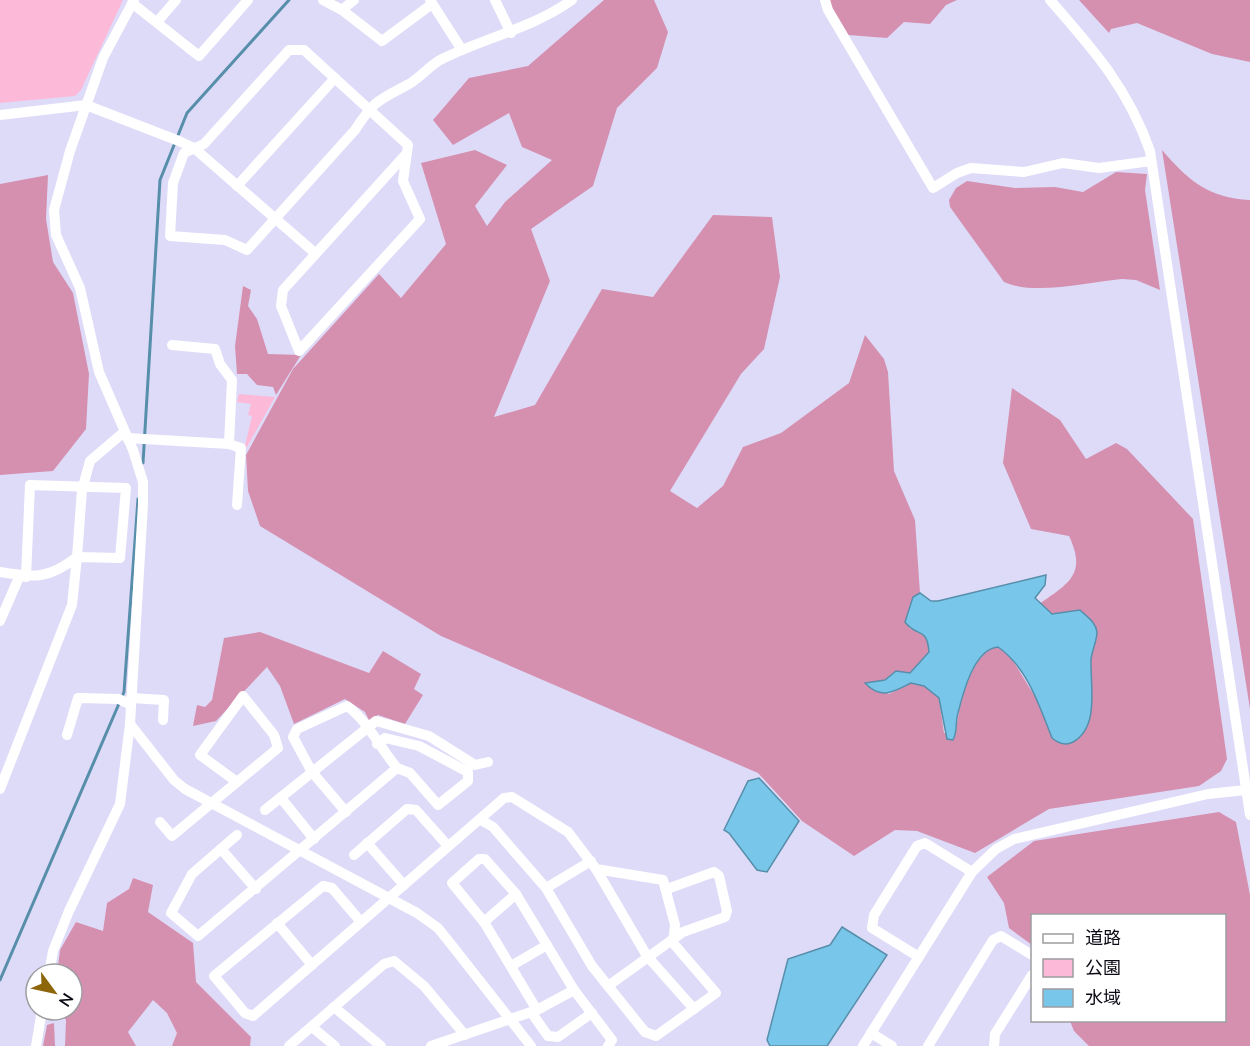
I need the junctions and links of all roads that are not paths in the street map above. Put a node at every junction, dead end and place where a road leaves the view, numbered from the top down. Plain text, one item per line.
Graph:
1 (176, 0) edge
2 (248, 0) edge
3 (323, 0) edge
4 (354, 0) edge
5 (495, 0) edge
6 (572, 0) edge
7 (825, 0) edge
8 (1050, 0) edge
9 (133, 1) edge
10 (431, 2) edge
11 (342, 10) junction
12 (157, 22) junction
13 (511, 33) junction
14 (462, 50) junction
15 (335, 78) junction
16 (86, 105) junction
17 (369, 109) junction
18 (0, 115) edge
19 (194, 148) junction
20 (407, 153) junction
21 (1151, 161) junction
22 (237, 186) junction
23 (276, 220) junction
24 (315, 253) junction
25 (172, 345) dead end
26 (125, 435) junction
27 (229, 444) junction
28 (82, 488) junction
29 (237, 505) dead end
30 (77, 557) junction
31 (0, 572) edge
32 (23, 576) junction
33 (0, 621) edge
34 (126, 701) junction
35 (163, 720) dead end
36 (130, 724) junction
37 (367, 727) junction
38 (66, 735) dead end
39 (377, 744) junction
40 (488, 762) dead end
41 (397, 768) junction
42 (312, 772) junction
43 (237, 782) junction
44 (0, 789) edge
45 (1246, 790) junction
46 (281, 798) junction
47 (211, 804) junction
48 (265, 810) dead end
49 (346, 812) junction
50 (1250, 815) edge
51 (481, 820) junction
52 (160, 822) dead end
53 (237, 835) dead end
54 (314, 839) junction
55 (367, 843) junction
56 (448, 846) junction
57 (220, 849) junction
58 (302, 851) junction
59 (354, 855) dead end
60 (594, 865) junction
61 (972, 872) junction
62 (404, 885) junction
63 (546, 888) junction
64 (256, 889) junction
65 (667, 889) junction
66 (516, 894) junction
67 (392, 897) junction
68 (361, 922) junction
69 (484, 922) junction
70 (277, 923) junction
71 (675, 938) junction
72 (547, 945) junction
73 (1031, 954) edge
74 (647, 956) junction
75 (919, 957) junction
76 (51, 962) edge
77 (312, 964) junction
78 (511, 966) junction
79 (1031, 977) edge
80 (608, 986) junction
81 (574, 990) junction
82 (334, 1007) junction
83 (694, 1009) junction
84 (534, 1011) junction
85 (592, 1013) junction
86 (511, 1019) junction
87 (40, 1022) edge
88 (312, 1027) junction
89 (871, 1033) junction
90 (465, 1035) junction
91 (436, 1045) edge
92 (36, 1046) edge
93 (289, 1046) edge
94 (334, 1046) edge
95 (381, 1046) edge
96 (531, 1046) edge
97 (608, 1046) edge
98 (863, 1046) edge
99 (892, 1046) edge
100 (928, 1046) edge
101 (994, 1046) edge

1 - 12 street
2 - 12 street
3 - 11 street
4 - 11 street
5 - 13 street
6 - 13 street
7 - 21 street
8 - 21 street
9 - 12 street
9 - 16 street
10 - 11 street
10 - 14 street
13 - 14 street
14 - 17 street
15 - 17 street
15 - 19 street
15 - 22 street
16 - 18 street
16 - 19 street
16 - 26 street
17 - 20 street
17 - 23 street
19 - 22 street
19 - 23 street
20 - 24 street
20 - 24 street
21 - 45 street
22 - 23 street
23 - 24 street
25 - 27 street
26 - 27 street
26 - 28 street
26 - 34 street
27 - 29 street
28 - 30 street
28 - 30 street
28 - 32 street
30 - 32 street
30 - 44 street
31 - 32 street
32 - 33 street
34 - 35 street
34 - 36 street
34 - 38 street
36 - 47 street
36 - 76 street
37 - 39 street
37 - 40 street
37 - 42 street
37 - 42 street
39 - 41 street
39 - 41 street
41 - 49 street
42 - 46 street
42 - 49 street
43 - 43 street
43 - 47 street
45 - 50 street
45 - 61 street
46 - 48 street
46 - 54 street
47 - 52 street
47 - 58 street
49 - 54 street
51 - 56 street
51 - 60 street
51 - 63 street
53 - 57 street
54 - 58 street
55 - 56 street
55 - 59 street
55 - 62 street
56 - 62 street
57 - 64 street
57 - 64 street
58 - 64 street
58 - 67 street
60 - 63 street
60 - 65 street
60 - 74 street
61 - 75 street
61 - 75 street
62 - 67 street
63 - 80 street
65 - 71 street
65 - 71 street
66 - 69 street
66 - 69 street
66 - 72 street
67 - 68 street
67 - 86 street
68 - 70 street
68 - 77 street
69 - 78 street
70 - 77 street
70 - 77 street
71 - 74 street
71 - 83 street
72 - 78 street
72 - 81 street
73 - 100 street
74 - 80 street
74 - 83 street
75 - 89 street
78 - 84 street
79 - 101 street
80 - 83 street
81 - 84 street
81 - 85 street
82 - 88 street
82 - 90 street
82 - 95 street
84 - 85 street
84 - 86 street
85 - 97 street
86 - 90 street
86 - 96 street
87 - 92 street
88 - 93 street
88 - 94 street
89 - 98 street
89 - 99 street
90 - 91 street

